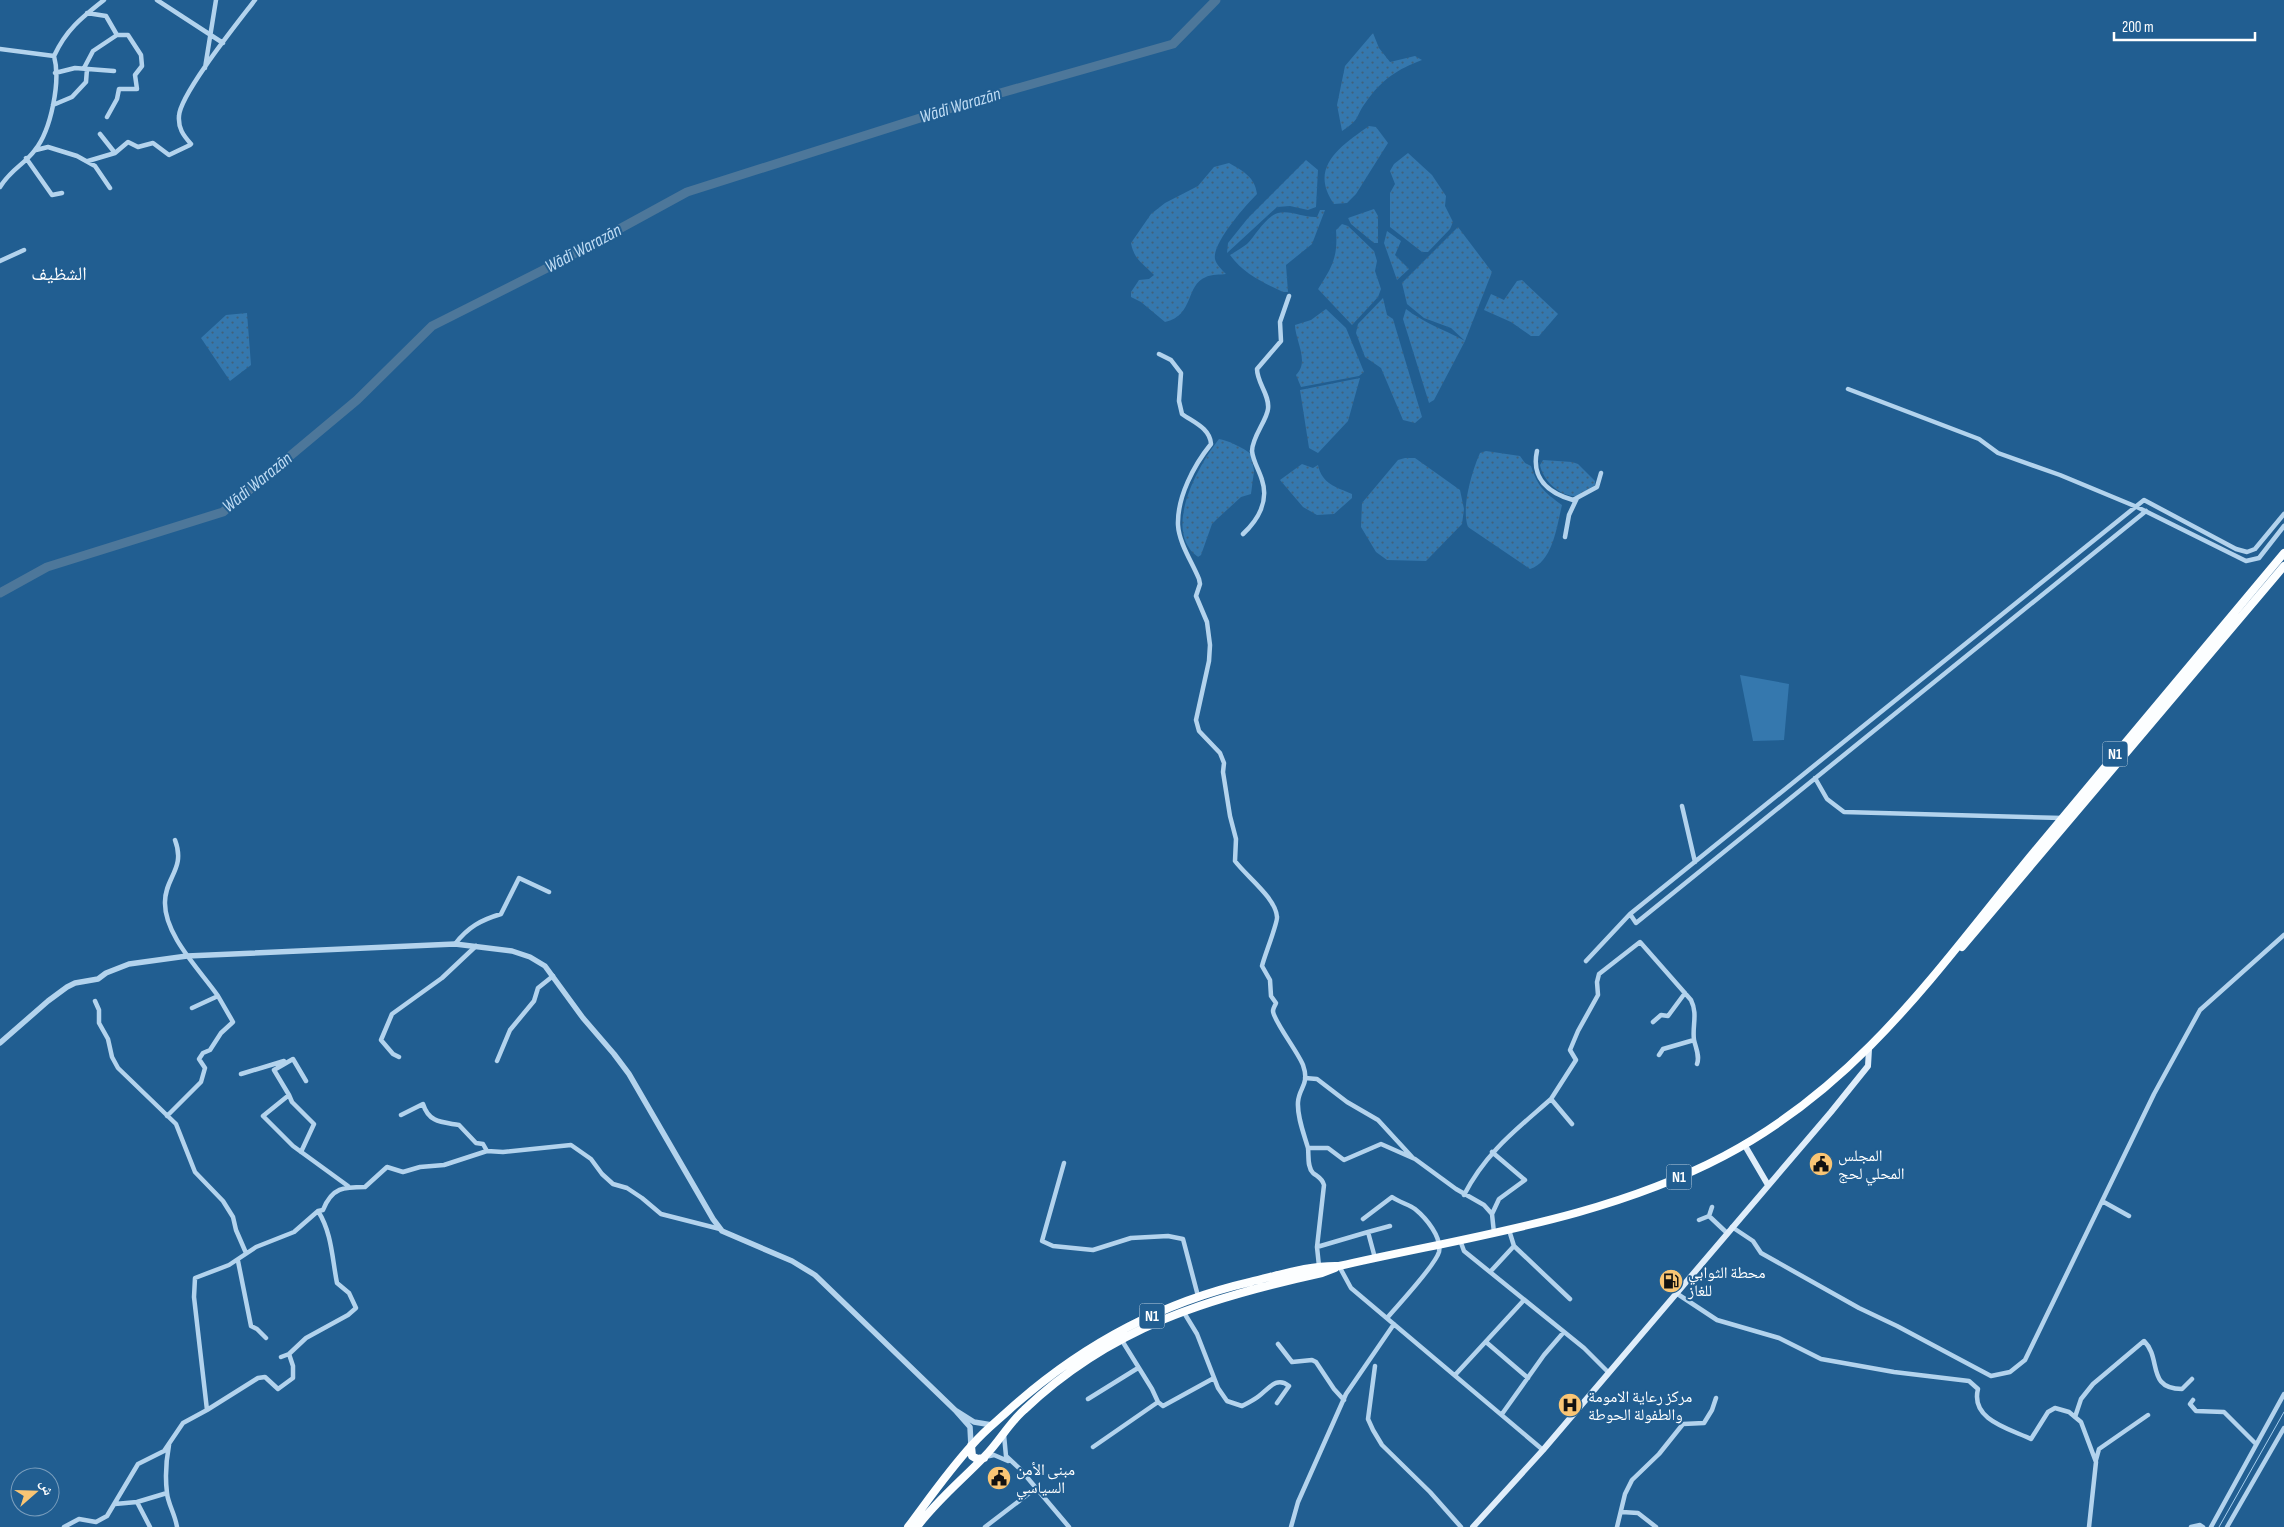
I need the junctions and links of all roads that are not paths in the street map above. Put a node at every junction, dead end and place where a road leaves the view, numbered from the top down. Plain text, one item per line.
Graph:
1 (104, 0) edge
2 (157, 0) edge
3 (216, 0) edge
4 (255, 0) edge
5 (87, 13) junction
6 (117, 35) junction
7 (209, 35) junction
8 (223, 43) junction
9 (0, 49) edge
10 (54, 56) junction
11 (85, 69) junction
12 (205, 69) junction
13 (114, 71) dead end
14 (56, 73) junction
15 (53, 105) junction
16 (107, 117) dead end
17 (100, 134) dead end
18 (36, 150) junction
19 (115, 153) junction
20 (26, 158) junction
21 (88, 161) junction
22 (0, 186) edge
23 (110, 188) dead end
24 (62, 193) dead end
25 (24, 250) dead end
26 (0, 261) edge
27 (1289, 296) dead end
28 (1159, 354) dead end
29 (1848, 389) dead end
30 (1537, 451) dead end
31 (1601, 473) dead end
32 (1577, 498) junction
33 (2137, 507) junction
34 (2146, 511) junction
35 (2284, 514) edge
36 (2284, 526) edge
37 (1243, 534) dead end
38 (1566, 537) dead end
39 (2284, 553) edge
40 (2284, 566) edge
41 (1814, 778) junction
42 (1682, 806) dead end
43 (2062, 818) junction
44 (175, 840) dead end
45 (1695, 862) junction
46 (549, 892) dead end
47 (1630, 914) junction
48 (2284, 935) edge
49 (455, 944) junction
50 (477, 945) junction
51 (187, 956) junction
52 (1950, 959) junction
53 (1586, 961) dead end
54 (553, 976) junction
55 (1685, 993) junction
56 (218, 996) junction
57 (95, 1001) dead end
58 (192, 1008) dead end
59 (1652, 1022) dead end
60 (1694, 1040) junction
61 (0, 1043) edge
62 (1869, 1049) junction
63 (1659, 1055) dead end
64 (399, 1057) dead end
65 (290, 1059) junction
66 (497, 1061) dead end
67 (1697, 1064) dead end
68 (241, 1074) dead end
69 (1305, 1078) junction
70 (306, 1081) dead end
71 (289, 1095) junction
72 (1551, 1100) junction
73 (402, 1115) dead end
74 (167, 1116) junction
75 (1572, 1124) dead end
76 (1744, 1144) junction
77 (1308, 1148) junction
78 (486, 1151) junction
79 (301, 1152) junction
80 (1492, 1152) junction
81 (1412, 1159) junction
82 (1064, 1163) dead end
83 (1768, 1185) junction
84 (348, 1186) junction
85 (1464, 1195) junction
86 (2102, 1201) junction
87 (1712, 1208) dead end
88 (318, 1211) junction
89 (1492, 1214) junction
90 (1710, 1216) junction
91 (2129, 1216) dead end
92 (1363, 1219) dead end
93 (1700, 1220) dead end
94 (1390, 1226) dead end
95 (1732, 1227) junction
96 (1509, 1230) junction
97 (722, 1231) junction
98 (1368, 1232) junction
99 (1494, 1233) junction
100 (1726, 1233) junction
101 (1460, 1240) junction
102 (1439, 1244) junction
103 (1514, 1246) junction
104 (1317, 1247) junction
105 (246, 1253) junction
106 (1375, 1258) junction
107 (238, 1261) junction
108 (1319, 1266) junction
109 (1339, 1266) junction
110 (1490, 1272) junction
111 (1676, 1293) junction
112 (1198, 1296) junction
113 (1570, 1299) dead end
114 (1524, 1300) junction
115 (1182, 1311) junction
116 (1387, 1318) junction
117 (1394, 1324) junction
118 (1563, 1333) junction
119 (266, 1338) dead end
120 (1121, 1339) junction
121 (1486, 1342) junction
122 (1278, 1344) dead end
123 (289, 1354) junction
124 (281, 1356) dead end
125 (1375, 1366) dead end
126 (1138, 1368) junction
127 (1608, 1372) junction
128 (1456, 1375) junction
129 (1214, 1378) junction
130 (1528, 1378) junction
131 (2192, 1379) dead end
132 (2284, 1394) edge
133 (1716, 1398) dead end
134 (1088, 1399) dead end
135 (1344, 1400) junction
136 (2193, 1400) dead end
137 (1158, 1402) junction
138 (1277, 1403) dead end
139 (207, 1410) junction
140 (955, 1410) junction
141 (1502, 1414) junction
142 (2148, 1414) dead end
143 (2075, 1417) junction
144 (992, 1425) junction
145 (2284, 1428) edge
146 (1004, 1436) junction
147 (2256, 1443) junction
148 (170, 1444) junction
149 (971, 1446) junction
150 (1093, 1447) dead end
151 (1542, 1450) junction
152 (984, 1458) junction
153 (2096, 1462) junction
154 (1020, 1469) junction
155 (1036, 1488) junction
156 (167, 1493) junction
157 (137, 1502) junction
158 (115, 1504) junction
159 (1622, 1512) junction
160 (64, 1527) edge
161 (150, 1527) edge
162 (177, 1527) edge
163 (908, 1527) edge
164 (917, 1527) edge
165 (985, 1527) edge
166 (1068, 1527) edge
167 (1291, 1527) edge
168 (1460, 1527) edge
169 (1472, 1527) edge
170 (1617, 1527) edge
171 (1656, 1527) edge
172 (2088, 1527) edge
173 (2191, 1527) edge
174 (2203, 1527) edge
175 (2210, 1527) edge
176 (2227, 1527) edge

1 - 5 street
2 - 7 street
3 - 7 street
4 - 8 street
5 - 6 street
5 - 10 street
6 - 11 street
6 - 16 street
7 - 8 street
7 - 12 street
8 - 12 street
9 - 10 street
10 - 14 street
11 - 13 street
11 - 14 street
11 - 15 street
12 - 19 street
14 - 15 street
15 - 18 street
17 - 19 street
18 - 20 street
18 - 21 street
19 - 21 street
20 - 22 street
20 - 24 street
21 - 23 street
25 - 26 street
27 - 37 street
28 - 69 street
29 - 33 street
30 - 32 street
31 - 32 street
32 - 38 street
33 - 34 street
33 - 35 street
33 - 45 street
34 - 36 street
34 - 41 street
39 - 43 highway, N1
40 - 52 highway, N1
41 - 43 street
41 - 47 street
42 - 45 street
43 - 52 highway, N1
44 - 51 street
45 - 47 street
46 - 49 street
47 - 53 street
48 - 86 street
49 - 50 street
49 - 51 street
50 - 54 street
50 - 64 street
51 - 56 street
51 - 61 street
52 - 62 highway, N1
54 - 66 street
54 - 97 street
55 - 59 street
55 - 60 street
55 - 72 street
56 - 58 street
56 - 74 street
57 - 74 street
60 - 63 street
60 - 67 street
62 - 76 highway, N1
62 - 83 main road
65 - 68 street
65 - 70 street
65 - 71 street
69 - 77 street
69 - 81 street
71 - 79 street
71 - 79 street
72 - 75 street
72 - 80 street
73 - 78 street
74 - 105 street
76 - 83 main road
76 - 96 highway, N1
77 - 81 street
77 - 104 street
78 - 84 street
78 - 97 street
79 - 84 street
80 - 85 street
80 - 89 street
81 - 85 street
82 - 112 street
83 - 95 main road
84 - 88 street
85 - 89 street
86 - 91 street
86 - 95 street
87 - 90 street
88 - 105 street
88 - 123 street
89 - 99 street
90 - 93 street
90 - 100 street
92 - 102 street
94 - 98 street
95 - 100 main road
96 - 99 highway, N1
96 - 103 street
97 - 140 street
98 - 104 street
98 - 106 street
99 - 101 highway, N1
100 - 111 main road
101 - 102 highway, N1
101 - 110 street
102 - 106 highway, N1
102 - 116 street
103 - 110 street
103 - 113 street
104 - 108 street
105 - 107 street
106 - 109 highway, N1
107 - 119 street
107 - 139 street
108 - 109 highway, N1
108 - 112 highway, N1
109 - 115 highway, N1 / N1
109 - 116 street
110 - 114 street
111 - 127 main road
111 - 143 street
112 - 144 highway, N1
114 - 118 street
114 - 121 street
115 - 120 highway, N1 / N1
115 - 129 street
116 - 117 street
117 - 128 street
117 - 135 street
118 - 127 street
118 - 130 street
120 - 126 street
120 - 146 highway, N1 / N1
121 - 128 street
121 - 130 street
122 - 135 street
123 - 124 street
123 - 139 street
125 - 168 street
126 - 134 street
126 - 137 street
127 - 151 main road
128 - 141 street
129 - 137 street
129 - 138 street
130 - 141 street
131 - 143 street
132 - 147 street
133 - 159 street
135 - 167 street
136 - 147 street
137 - 150 street
139 - 148 street
140 - 144 street
140 - 149 street
141 - 151 street
142 - 153 street
143 - 153 street
144 - 146 highway
144 - 149 highway, N1
145 - 176 street
146 - 152 highway, N1
146 - 154 street
147 - 175 street
148 - 156 street
148 - 158 street
149 - 152 highway
149 - 163 highway, N1
151 - 169 main road
152 - 154 street
152 - 164 highway
153 - 172 street
154 - 155 street
155 - 165 street
155 - 166 street
156 - 157 street
156 - 162 street
157 - 158 street
157 - 161 street
158 - 160 street
159 - 170 street
159 - 171 street
173 - 174 street

